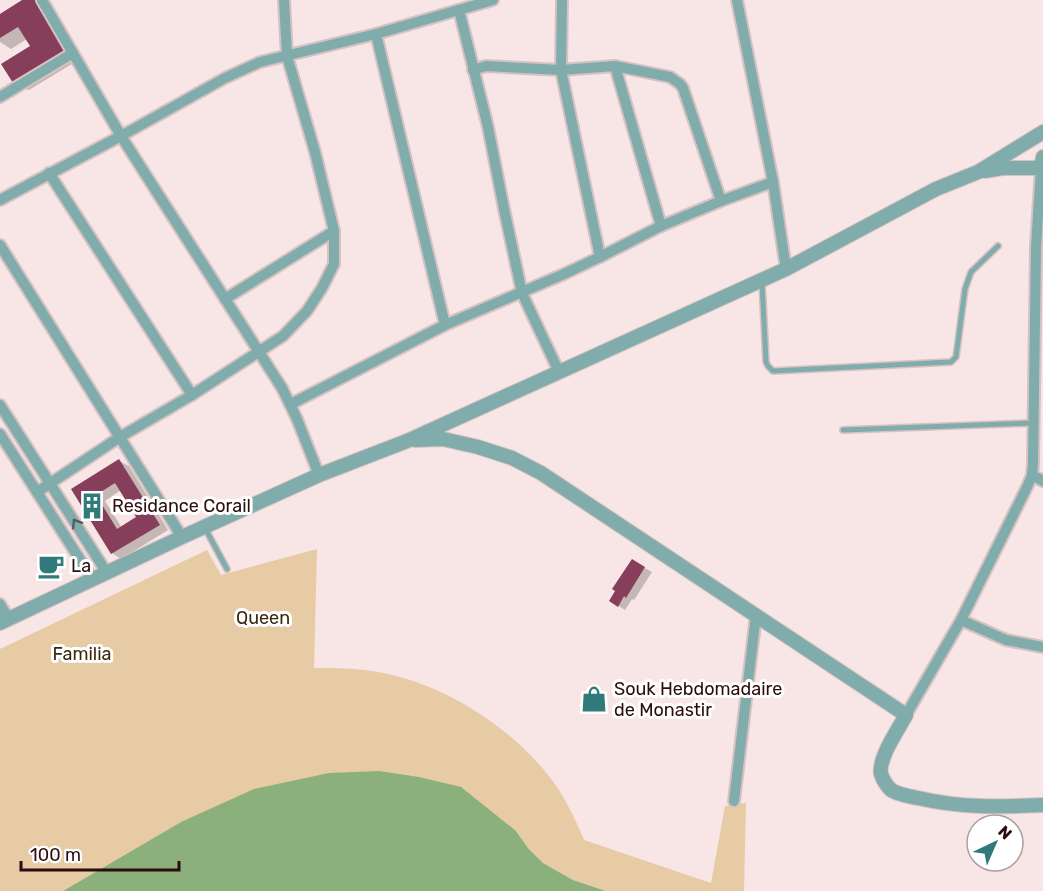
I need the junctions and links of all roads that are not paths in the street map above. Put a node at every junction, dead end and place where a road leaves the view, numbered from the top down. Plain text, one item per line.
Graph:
1 (42, 0) edge
2 (284, 0) edge
3 (493, 0) edge
4 (562, 0) edge
5 (737, 0) edge
6 (459, 10) junction
7 (376, 34) junction
8 (73, 53) junction
9 (287, 56) junction
10 (615, 66) junction
11 (473, 70) junction
12 (561, 70) junction
13 (0, 97) edge
14 (1043, 132) edge
15 (121, 136) junction
16 (1042, 162) edge
17 (978, 172) junction
18 (49, 173) junction
19 (773, 182) junction
20 (0, 200) edge
21 (721, 201) junction
22 (661, 226) junction
23 (334, 231) junction
24 (0, 245) edge
25 (998, 246) dead end
26 (1040, 247) edge
27 (600, 258) junction
28 (786, 269) junction
29 (762, 280) junction
30 (522, 293) junction
31 (225, 299) junction
32 (445, 325) junction
33 (259, 352) junction
34 (559, 372) junction
35 (192, 395) junction
36 (291, 404) junction
37 (0, 405) edge
38 (1034, 423) junction
39 (843, 430) dead end
40 (0, 434) edge
41 (120, 437) junction
42 (407, 441) junction
43 (319, 475) junction
44 (1032, 475) junction
45 (1043, 481) edge
46 (51, 483) junction
47 (37, 492) junction
48 (204, 527) junction
49 (182, 537) junction
50 (227, 569) dead end
51 (107, 573) junction
52 (93, 580) junction
53 (0, 604) edge
54 (756, 615) junction
55 (962, 620) junction
56 (5, 621) edge
57 (1043, 647) edge
58 (906, 715) junction
59 (734, 801) dead end
60 (1043, 805) edge

1 - 8 street
2 - 9 street
3 - 6 street
4 - 12 street
5 - 19 street
6 - 7 street
6 - 11 street
7 - 9 street
7 - 32 street
8 - 13 street
8 - 15 street
9 - 15 street
9 - 23 street
10 - 12 street
10 - 21 street
10 - 22 street
11 - 12 street
11 - 30 street
12 - 27 street
14 - 17 street
15 - 18 street
15 - 31 street
16 - 17 street
16 - 26 street
17 - 28 street
18 - 20 street
18 - 35 street
19 - 21 street
19 - 28 street
21 - 22 street
22 - 27 street
23 - 31 street
23 - 33 street
24 - 41 street
25 - 29 lane
26 - 38 street
27 - 30 street
28 - 29 street
29 - 34 street
30 - 32 street
30 - 34 street
31 - 33 street
32 - 36 street
33 - 35 street
33 - 36 street
34 - 42 street
35 - 41 street
36 - 43 street
37 - 46 street
38 - 39 lane
38 - 44 street
40 - 47 street
41 - 46 street
41 - 49 street
42 - 43 street
42 - 54 street
43 - 48 street
44 - 45 street
44 - 55 street
46 - 47 street
51 -> 46 street
47 - 52 street
48 - 49 street
48 - 50 lane
49 - 51 street
51 - 52 street
52 - 56 street
53 - 56 street
54 - 58 street
54 - 59 street
55 - 57 street
55 - 58 street
58 - 60 street

